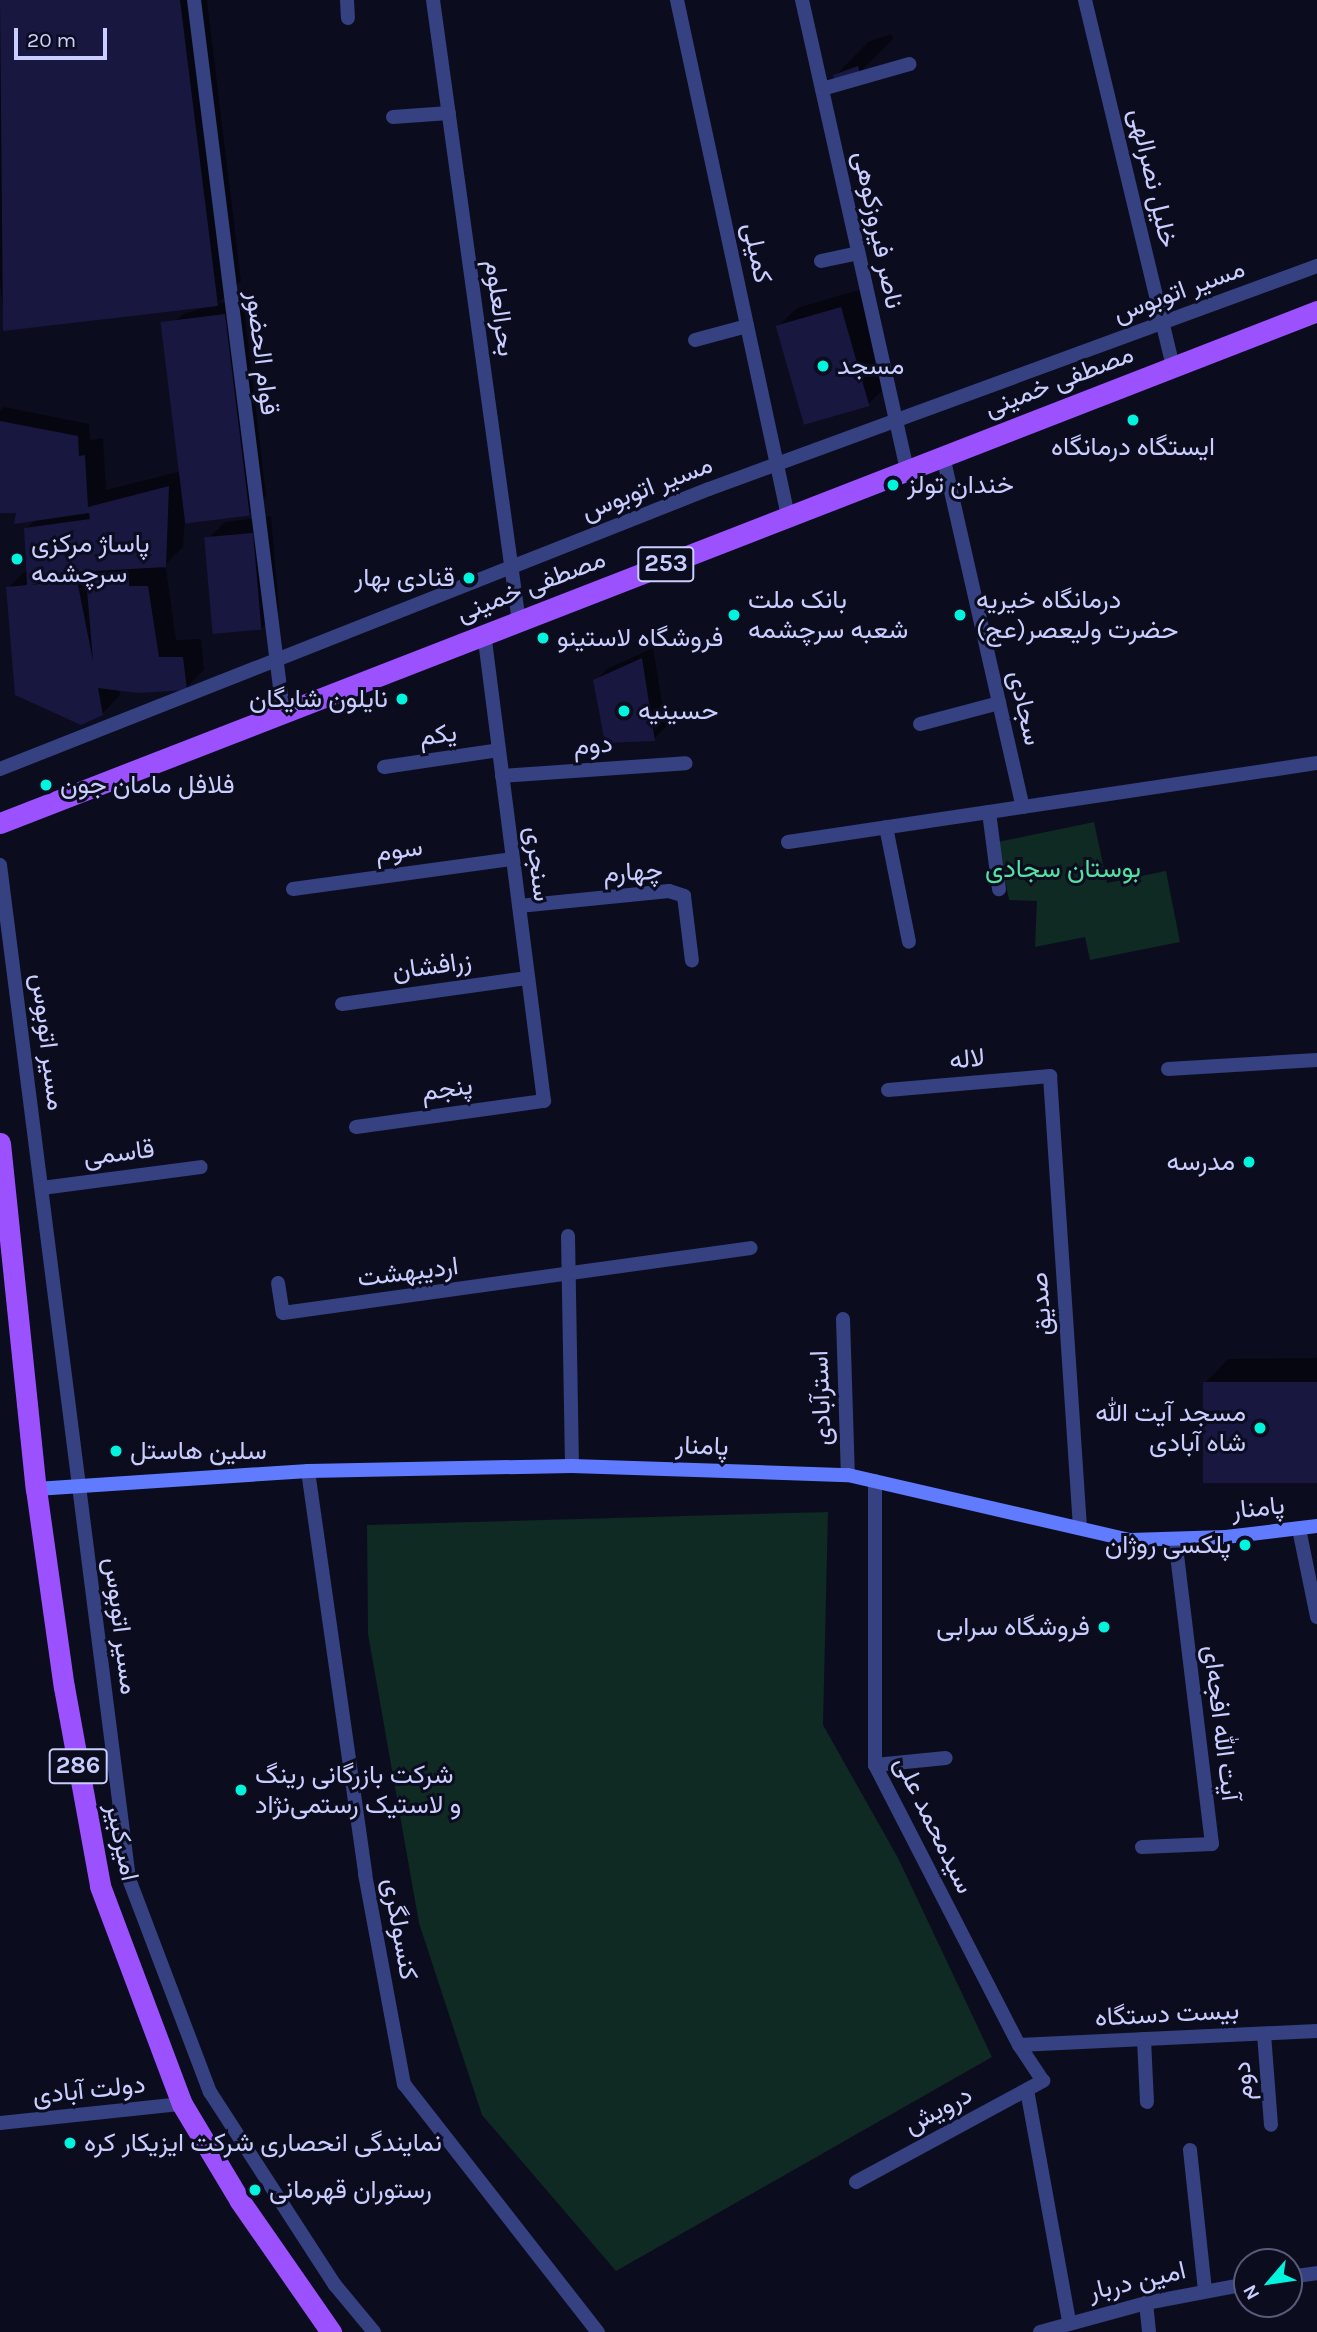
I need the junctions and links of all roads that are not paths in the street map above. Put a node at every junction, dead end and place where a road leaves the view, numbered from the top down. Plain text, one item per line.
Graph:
1 (194, 0) edge
2 (348, 0) edge
3 (433, 0) edge
4 (677, 0) edge
5 (802, 0) edge
6 (1085, 0) edge
7 (348, 18) dead end
8 (910, 64) dead end
9 (822, 89) junction
10 (449, 113) junction
11 (393, 117) dead end
12 (858, 253) junction
13 (821, 261) dead end
14 (1317, 266) edge
15 (1317, 311) edge
16 (1163, 323) junction
17 (747, 326) junction
18 (695, 340) dead end
19 (1174, 367) junction
20 (896, 421) junction
21 (943, 456) junction
22 (778, 466) junction
23 (906, 471) junction
24 (789, 516) junction
25 (512, 567) junction
26 (519, 622) junction
27 (484, 634) junction
28 (276, 661) junction
29 (999, 703) junction
30 (283, 712) junction
31 (920, 724) dead end
32 (499, 750) junction
33 (686, 763) dead end
34 (1317, 763) edge
35 (384, 767) dead end
36 (0, 769) edge
37 (502, 776) junction
38 (1023, 807) junction
39 (989, 812) junction
40 (0, 823) edge
41 (886, 827) junction
42 (789, 842) dead end
43 (513, 859) junction
44 (0, 864) edge
45 (999, 888) dead end
46 (293, 889) dead end
47 (519, 906) junction
48 (909, 942) dead end
49 (692, 961) dead end
50 (528, 978) junction
51 (342, 1004) dead end
52 (1317, 1060) edge
53 (1168, 1069) dead end
54 (1050, 1076) joint
55 (888, 1090) dead end
56 (544, 1101) joint
57 (356, 1127) dead end
58 (0, 1143) edge
59 (201, 1167) dead end
60 (42, 1188) junction
61 (568, 1236) dead end
62 (751, 1248) dead end
63 (569, 1275) junction
64 (278, 1283) dead end
65 (843, 1320) dead end
66 (572, 1466) junction
67 (308, 1471) junction
68 (848, 1475) junction
69 (875, 1481) junction
70 (77, 1484) junction
71 (36, 1489) junction
72 (1317, 1526) edge
73 (1080, 1528) junction
74 (1299, 1529) junction
75 (1175, 1539) junction
76 (1317, 1618) edge
77 (946, 1758) dead end
78 (875, 1765) junction
79 (1142, 1847) dead end
80 (1317, 2031) edge
81 (1264, 2034) junction
82 (1144, 2039) junction
83 (1019, 2045) junction
84 (1043, 2081) joint
85 (1027, 2090) junction
86 (1147, 2102) dead end
87 (182, 2104) junction
88 (0, 2123) edge
89 (1271, 2125) dead end
90 (1190, 2150) dead end
91 (856, 2182) dead end
92 (1233, 2286) edge
93 (1205, 2291) junction
94 (1146, 2303) junction
95 (1069, 2321) junction
96 (331, 2332) edge
97 (374, 2332) edge
98 (598, 2332) edge
99 (1040, 2332) edge
100 (1149, 2332) edge

1 - 28 street, قوام الحضور
2 - 7 street
3 - 10 street, بحرالعلوم
4 - 17 street, کمیلی
5 - 9 street, ناصر فیروزکوهی
6 - 16 street, خلیل نصرالهی
8 - 9 street
9 - 12 street, ناصر فیروزکوهی
10 - 11 street
10 - 25 street, بحرالعلوم
12 - 13 street
12 - 20 street, ناصر فیروزکوهی
14 - 16 street, مسیر اتوبوس
15 - 19 main road, مصطفی خمینی / 253
16 - 19 street, خلیل نصرالهی
16 - 20 street, مسیر اتوبوس
17 - 18 street
17 - 22 street, کمیلی
19 - 21 main road, مصطفی خمینی / 253
20 - 22 street, مسیر اتوبوس
20 - 23 street, ناصر فیروزکوهی
21 - 23 main road, مصطفی خمینی / 253
21 - 29 street, سجادی
22 - 24 street, کمیلی
22 - 25 street, مسیر اتوبوس
23 - 24 main road, مصطفی خمینی / 253
24 - 26 main road, مصطفی خمینی / 253
25 - 26 street, بحرالعلوم
25 - 28 street, مسیر اتوبوس
26 - 27 main road, مصطفی خمینی / 253
27 - 30 main road, مصطفی خمینی / 253
27 - 32 street, سنجری
28 - 30 street, قوام الحضور
28 - 36 street, مسیر اتوبوس
29 - 31 street
29 - 38 street, سجادی
30 - 40 main road, مصطفی خمینی / 253
32 - 35 street, یکم
32 - 37 street, سنجری
33 - 37 street, دوم
34 - 38 street
37 - 43 street, سنجری
38 - 39 street
39 - 41 street
39 - 45 street
41 - 42 street
41 - 48 street
43 - 46 street, سوم
43 - 47 street, سنجری
44 - 60 street, مسیر اتوبوس
47 - 49 street, چهارم
47 - 50 street, سنجری
50 - 51 street, زرافشان
50 - 56 street, سنجری
52 - 53 street
54 - 55 street, لاله
54 - 73 street, صدیق
56 - 57 street, پنجم
58 - 71 main road, امیرکبیر / 286
59 - 60 street, قاسمی
60 - 70 street, مسیر اتوبوس
61 - 63 street
62 - 63 street, اردیبهشت
63 - 64 street, اردیبهشت
63 - 66 street
65 - 68 street, استرآبادی
66 - 67 street, پامنار
66 - 68 street, پامنار
67 - 70 street, پامنار
67 - 98 street, کنسولگری
68 - 69 street, پامنار
69 - 73 street, پامنار
69 - 78 street, سیدمحمد علی
70 - 71 street, پامنار
70 - 97 street, مسیر اتوبوس
71 - 87 main road, امیرکبیر / 286
72 - 74 street, پامنار
73 - 75 street, پامنار
74 - 75 street, پامنار
74 - 76 street
75 - 79 street, آیت الله افجه‌ای
77 - 78 street
78 - 83 street, سیدمحمد علی
80 - 81 street, بیست دستگاه
81 - 82 street, بیست دستگاه
81 - 89 street, دوم
82 - 83 street, بیست دستگاه
82 - 86 street
83 - 84 street, سیدمحمد علی
84 - 85 street, درویش
85 - 91 street, درویش
85 - 95 street
87 - 88 street, دولت آبادی
87 - 96 main road, امیرکبیر / 286
90 - 93 street
92 - 93 street, امین دربار
93 - 94 street, امین دربار
94 - 95 street, امین دربار
94 - 100 street
95 - 99 street, امین دربار

